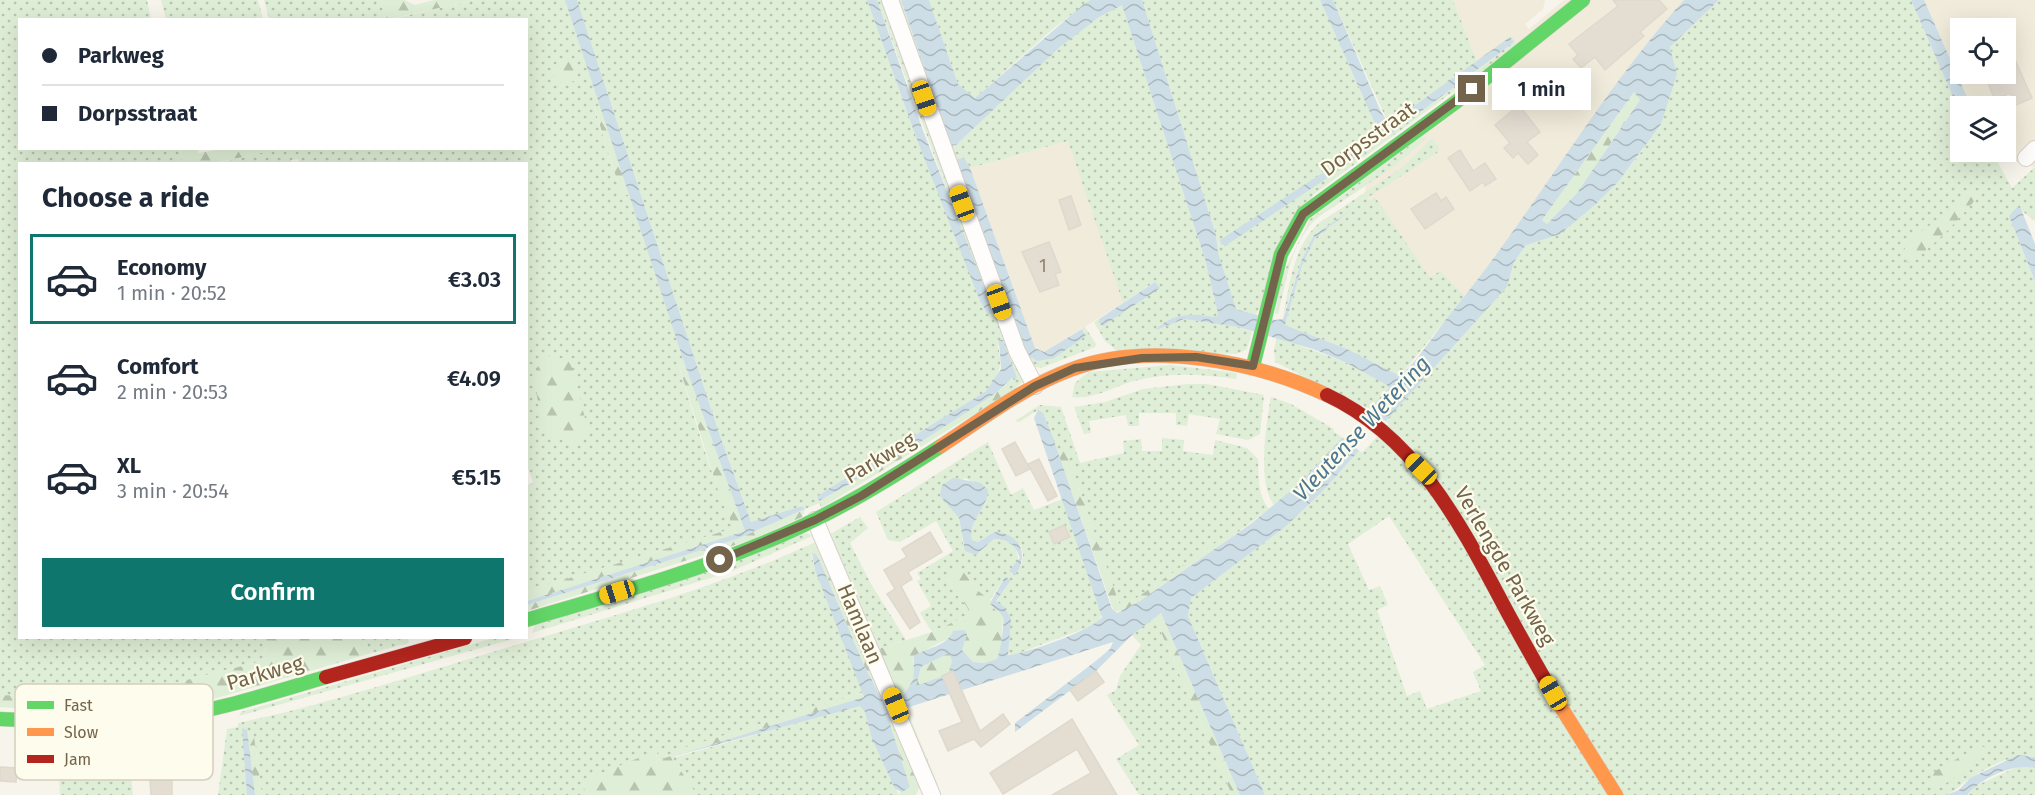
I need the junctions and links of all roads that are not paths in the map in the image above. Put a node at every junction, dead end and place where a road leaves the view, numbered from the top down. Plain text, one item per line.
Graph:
1 (890, 0) edge
2 (1583, 0) edge
3 (1253, 366) junction
4 (1035, 386) junction
5 (815, 520) junction
6 (528, 619) edge
7 (461, 639) edge
8 (213, 708) edge
9 (0, 719) edge
10 (15, 720) edge
11 (932, 795) edge
12 (1616, 795) edge

1 - 4 street
2 - 3 street, Dorpsstraat
3 - 4 street, Parkweg
3 - 12 street, Verlengde Parkweg
4 - 5 street, Parkweg
5 - 6 street, Parkweg
5 - 11 street, Hamlaan
7 - 8 street, Parkweg
9 - 10 street, Parkweg

